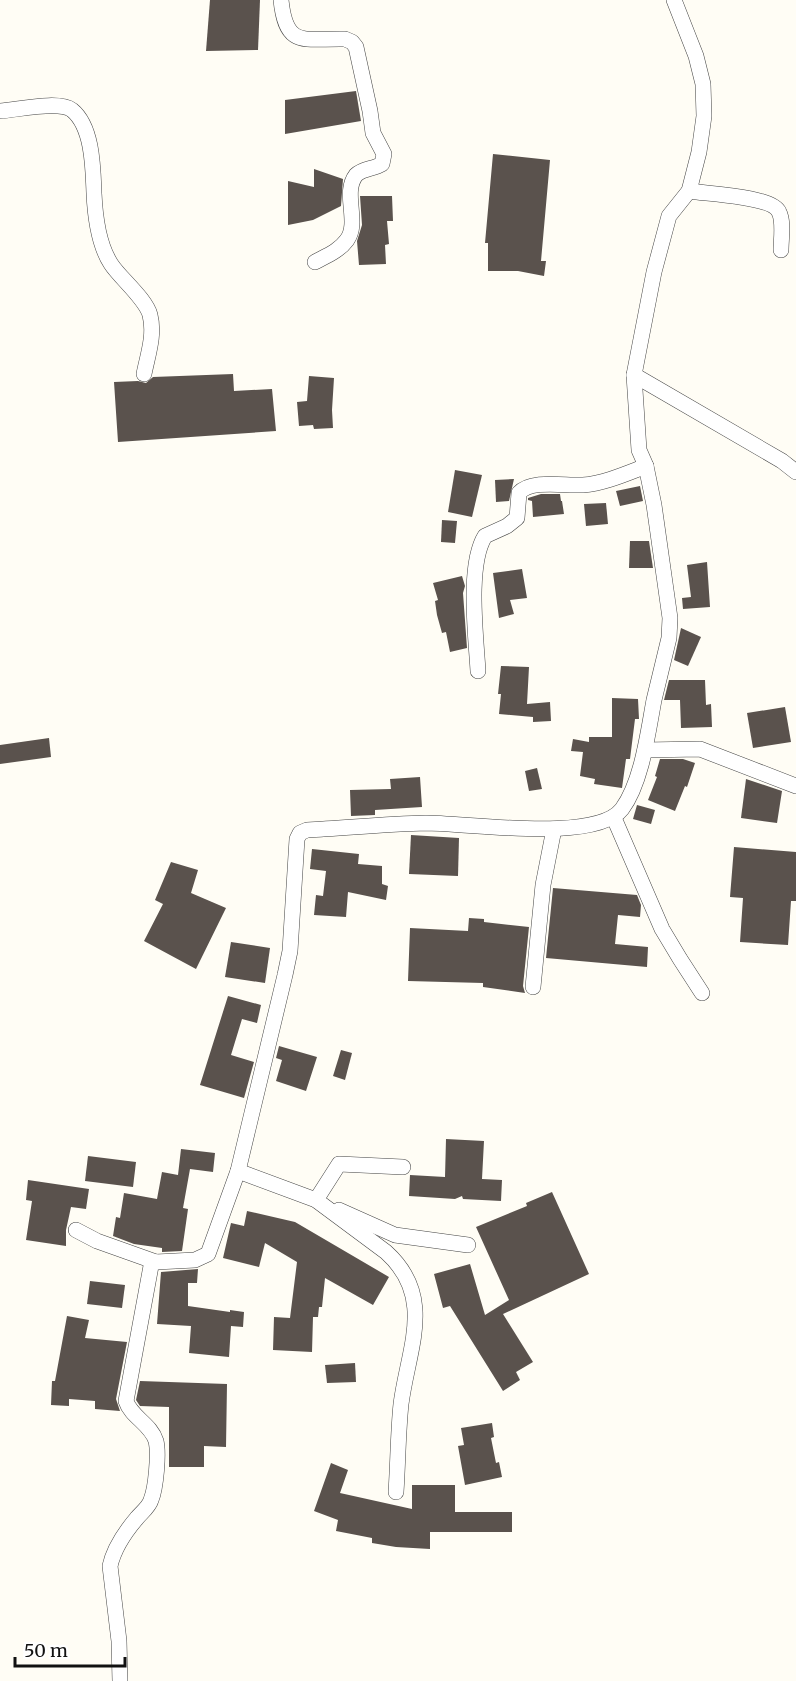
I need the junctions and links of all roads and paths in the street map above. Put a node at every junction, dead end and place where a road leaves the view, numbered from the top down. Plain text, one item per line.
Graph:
1 (281, 0) edge
2 (674, 0) edge
3 (0, 111) edge
4 (689, 191) junction
5 (781, 250) dead end
6 (315, 262) dead end
7 (144, 374) dead end
8 (634, 375) junction
9 (646, 466) junction
10 (796, 472) edge
11 (478, 671) dead end
12 (645, 750) junction
13 (796, 786) edge
14 (614, 818) junction
15 (554, 829) junction
16 (533, 987) dead end
17 (702, 993) dead end
18 (403, 1167) dead end
19 (238, 1171) junction
20 (321, 1203) junction
21 (76, 1230) dead end
22 (468, 1245) dead end
23 (156, 1262) junction
24 (396, 1492) dead end
25 (120, 1681) edge

1 - 6 street
2 - 4 street
3 - 7 street
4 - 5 street
4 - 8 street
8 - 9 street
8 - 10 street
9 - 11 street
9 - 12 street
12 - 13 street
12 - 14 street
14 - 15 street
14 - 17 street
15 - 16 street
15 - 19 street
18 - 20 street
19 - 20 street
19 - 23 street
20 - 22 street
20 - 24 street
21 - 23 street
23 - 25 street

